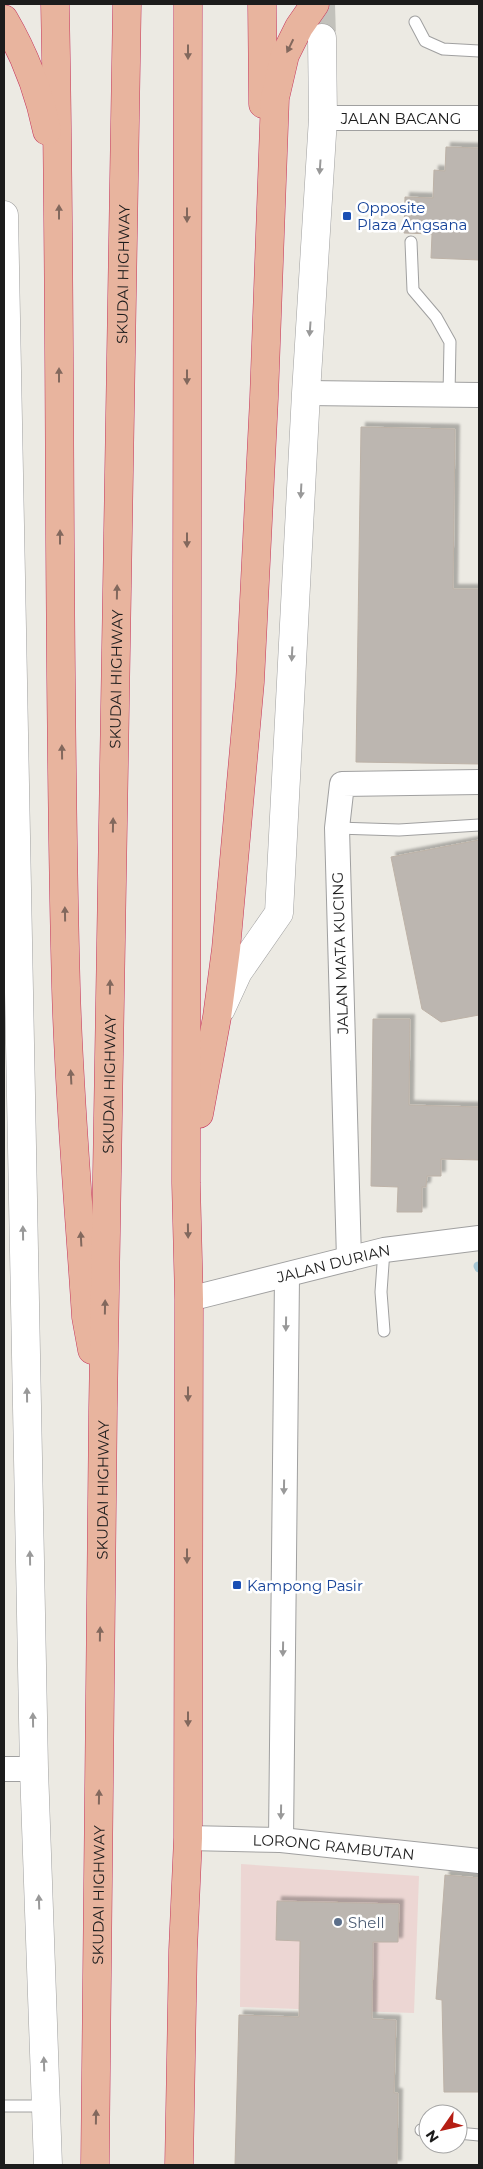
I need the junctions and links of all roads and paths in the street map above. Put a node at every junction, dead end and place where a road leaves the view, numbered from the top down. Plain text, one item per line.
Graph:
1 (54, 4) edge
2 (127, 4) edge
3 (188, 4) edge
4 (262, 4) edge
5 (314, 4) edge
6 (4, 19) edge
7 (415, 22) dead end
8 (322, 38) tunnel mouth
9 (479, 51) edge
10 (323, 118) junction
11 (479, 118) edge
12 (58, 184) junction
13 (4, 215) edge
14 (411, 242) dead end
15 (306, 393) junction
16 (449, 395) junction
17 (479, 395) edge
18 (264, 398) junction
19 (4, 706) edge
20 (13, 733) junction
21 (479, 782) edge
22 (479, 825) edge
23 (337, 828) junction
24 (10, 833) edge
25 (217, 1017) junction
26 (186, 1183) junction
27 (479, 1238) edge
28 (384, 1250) junction
29 (349, 1259) junction
30 (287, 1276) junction
31 (189, 1299) junction
32 (384, 1331) dead end
33 (103, 1408) junction
34 (4, 1769) edge
35 (34, 1769) junction
36 (188, 1838) junction
37 (281, 1840) junction
38 (479, 1861) edge
39 (4, 2106) edge
40 (46, 2106) junction
41 (48, 2165) edge
42 (95, 2165) edge
43 (179, 2165) edge

1 - 12 highway
33 -> 2 highway, SKUDAI HIGHWAY
3 -> 26 highway
4 - 18 highway
5 -> 18 highway
6 - 12 highway
7 - 9 lane
8 - 10 street
10 - 11 street, JALAN BACANG
10 -> 15 street
33 -> 12 highway
13 - 20 street
14 - 16 lane
15 - 16 street
15 -> 25 street
16 - 17 street
18 - 25 highway
19 - 20 lane
20 - 24 street
21 - 23 street, JALAN MATA KUCING
22 - 23 lane
23 - 29 street, JALAN MATA KUCING
35 -> 24 street
25 - 26 highway
26 -> 31 highway
27 - 28 street, JALAN DURIAN
28 - 29 street, JALAN DURIAN
28 - 32 lane
29 - 30 street, JALAN DURIAN
30 - 31 street, JALAN DURIAN
30 -> 37 street
31 -> 36 highway
42 -> 33 highway, SKUDAI HIGHWAY
34 - 35 street
40 -> 35 street
36 - 37 street, LORONG RAMBUTAN
36 - 43 highway
37 - 38 street, LORONG RAMBUTAN
39 - 40 lane
40 - 41 street

